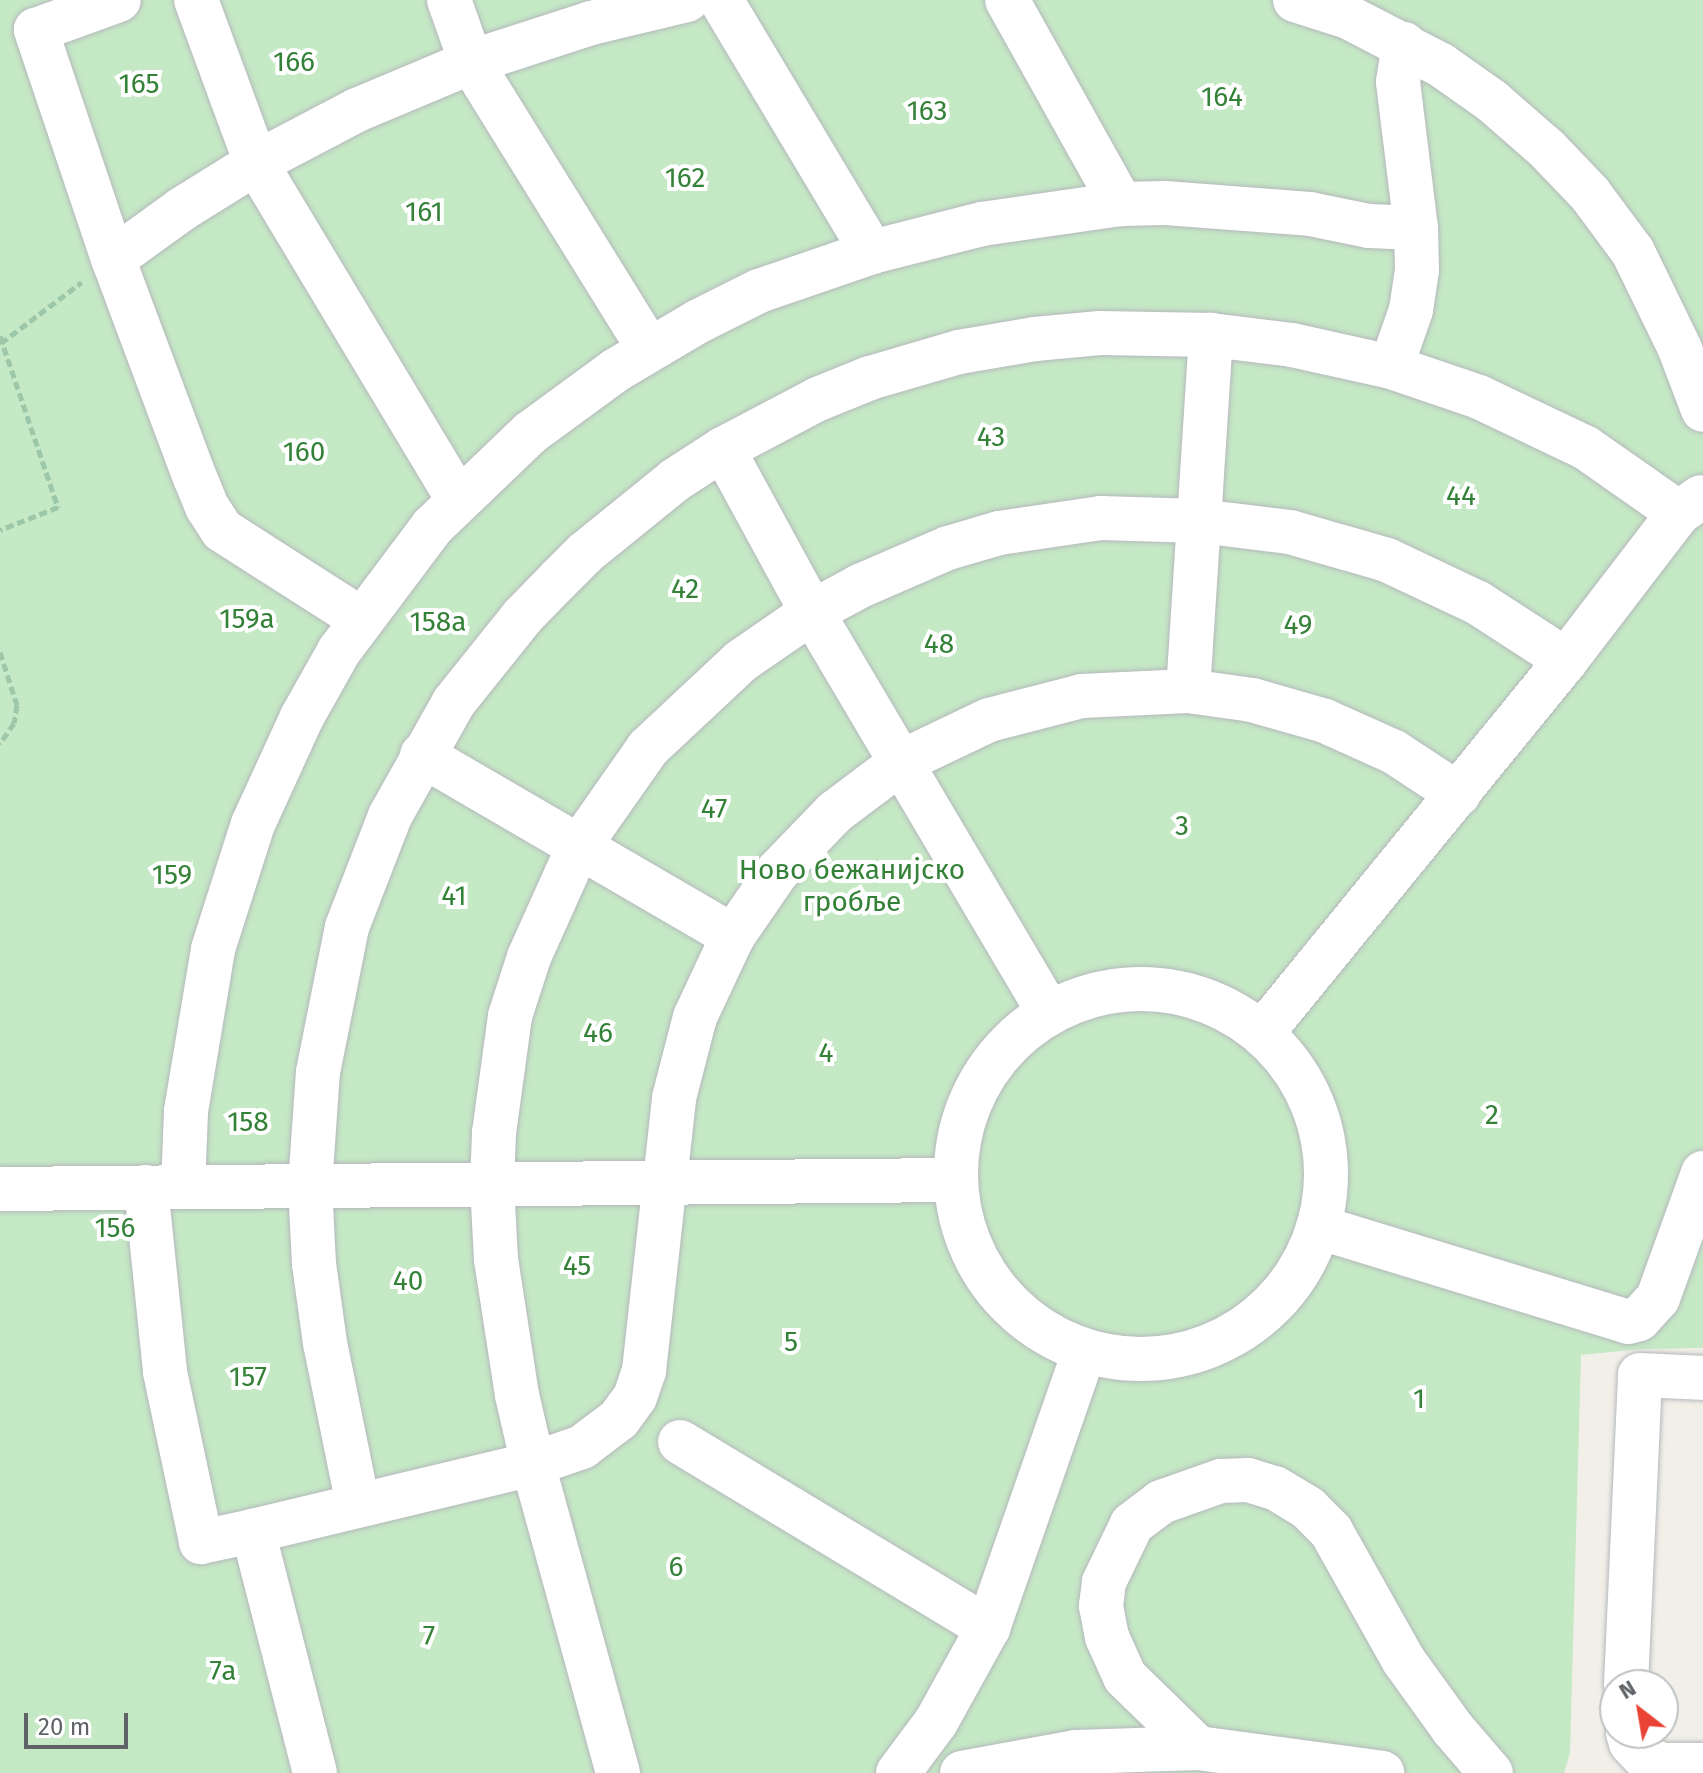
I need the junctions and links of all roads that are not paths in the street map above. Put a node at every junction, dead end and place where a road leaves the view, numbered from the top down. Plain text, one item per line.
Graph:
1 (119, 0) edge
2 (196, 0) edge
3 (449, 0) edge
4 (687, 0) edge
5 (721, 0) edge
6 (1007, 0) edge
7 (1295, 0) edge
8 (1404, 44) junction
9 (471, 62) junction
10 (256, 163) junction
11 (1121, 204) junction
12 (1416, 228) junction
13 (872, 252) junction
14 (113, 259) junction
15 (1211, 335) junction
16 (649, 349) junction
17 (1391, 367) junction
18 (1703, 410) edge
19 (723, 449) junction
20 (458, 499) junction
21 (1691, 505) edge
22 (1200, 521) junction
23 (812, 612) junction
24 (361, 619) junction
25 (1566, 660) junction
26 (1188, 691) junction
27 (422, 755) junction
28 (903, 761) junction
29 (1458, 794) junction
30 (578, 848) junction
31 (733, 936) junction
32 (1049, 1013) junction
33 (1262, 1033) junction
34 (1703, 1173) edge
35 (955, 1180) junction
36 (664, 1182) junction
37 (492, 1185) junction
38 (310, 1186) junction
39 (164, 1187) junction
40 (0, 1189) edge
41 (1318, 1227) junction
42 (1639, 1319) junction
43 (1084, 1353) junction
44 (1640, 1375) junction
45 (1703, 1378) edge
46 (680, 1442) dead end
47 (533, 1464) junction
48 (358, 1505) junction
49 (253, 1531) junction
50 (988, 1628) junction
51 (1627, 1669) edge
52 (1198, 1748) junction
53 (1637, 1749) edge
54 (1703, 1765) edge
55 (315, 1773) edge
56 (618, 1773) edge
57 (898, 1773) edge
58 (962, 1773) edge
59 (1382, 1773) edge
60 (1491, 1773) edge

1 - 14 lane
2 - 10 lane
3 - 9 lane
4 - 9 lane
5 - 13 lane
6 - 11 lane
7 - 8 lane
8 - 12 lane
8 - 18 lane
9 - 10 lane
9 - 16 lane
10 - 14 lane
10 - 20 lane
11 - 12 lane
11 - 13 lane
12 - 17 lane
13 - 16 lane
14 - 24 lane
15 - 17 lane
15 - 19 lane
15 - 22 lane
16 - 20 lane
17 - 21 lane
19 - 23 lane
19 - 27 lane
20 - 24 lane
21 - 25 lane
22 - 23 lane
22 - 25 lane
22 - 26 lane
23 - 28 lane
23 - 30 lane
24 - 39 lane
25 - 29 lane
26 - 28 lane
26 - 29 lane
27 - 30 lane
27 - 38 lane
28 - 31 lane
28 - 32 lane
29 - 33 lane
30 - 31 lane
30 - 37 lane
31 - 36 lane
32 - 33 lane
32 - 35 lane
33 - 41 lane
34 - 42 lane
35 - 36 lane
35 - 43 lane
36 - 37 lane
36 - 47 lane
37 - 38 lane
37 - 47 lane
38 - 39 lane
38 - 48 lane
39 - 40 lane
39 - 49 lane
41 - 42 lane
41 - 43 lane
42 - 44 lane
43 - 50 lane
44 - 45 lane
44 - 51 lane
46 - 50 lane
47 - 48 lane
47 - 56 lane
48 - 49 lane
49 - 55 lane
50 - 57 lane
52 - 58 lane
52 - 59 lane
52 - 60 lane
53 - 54 lane

